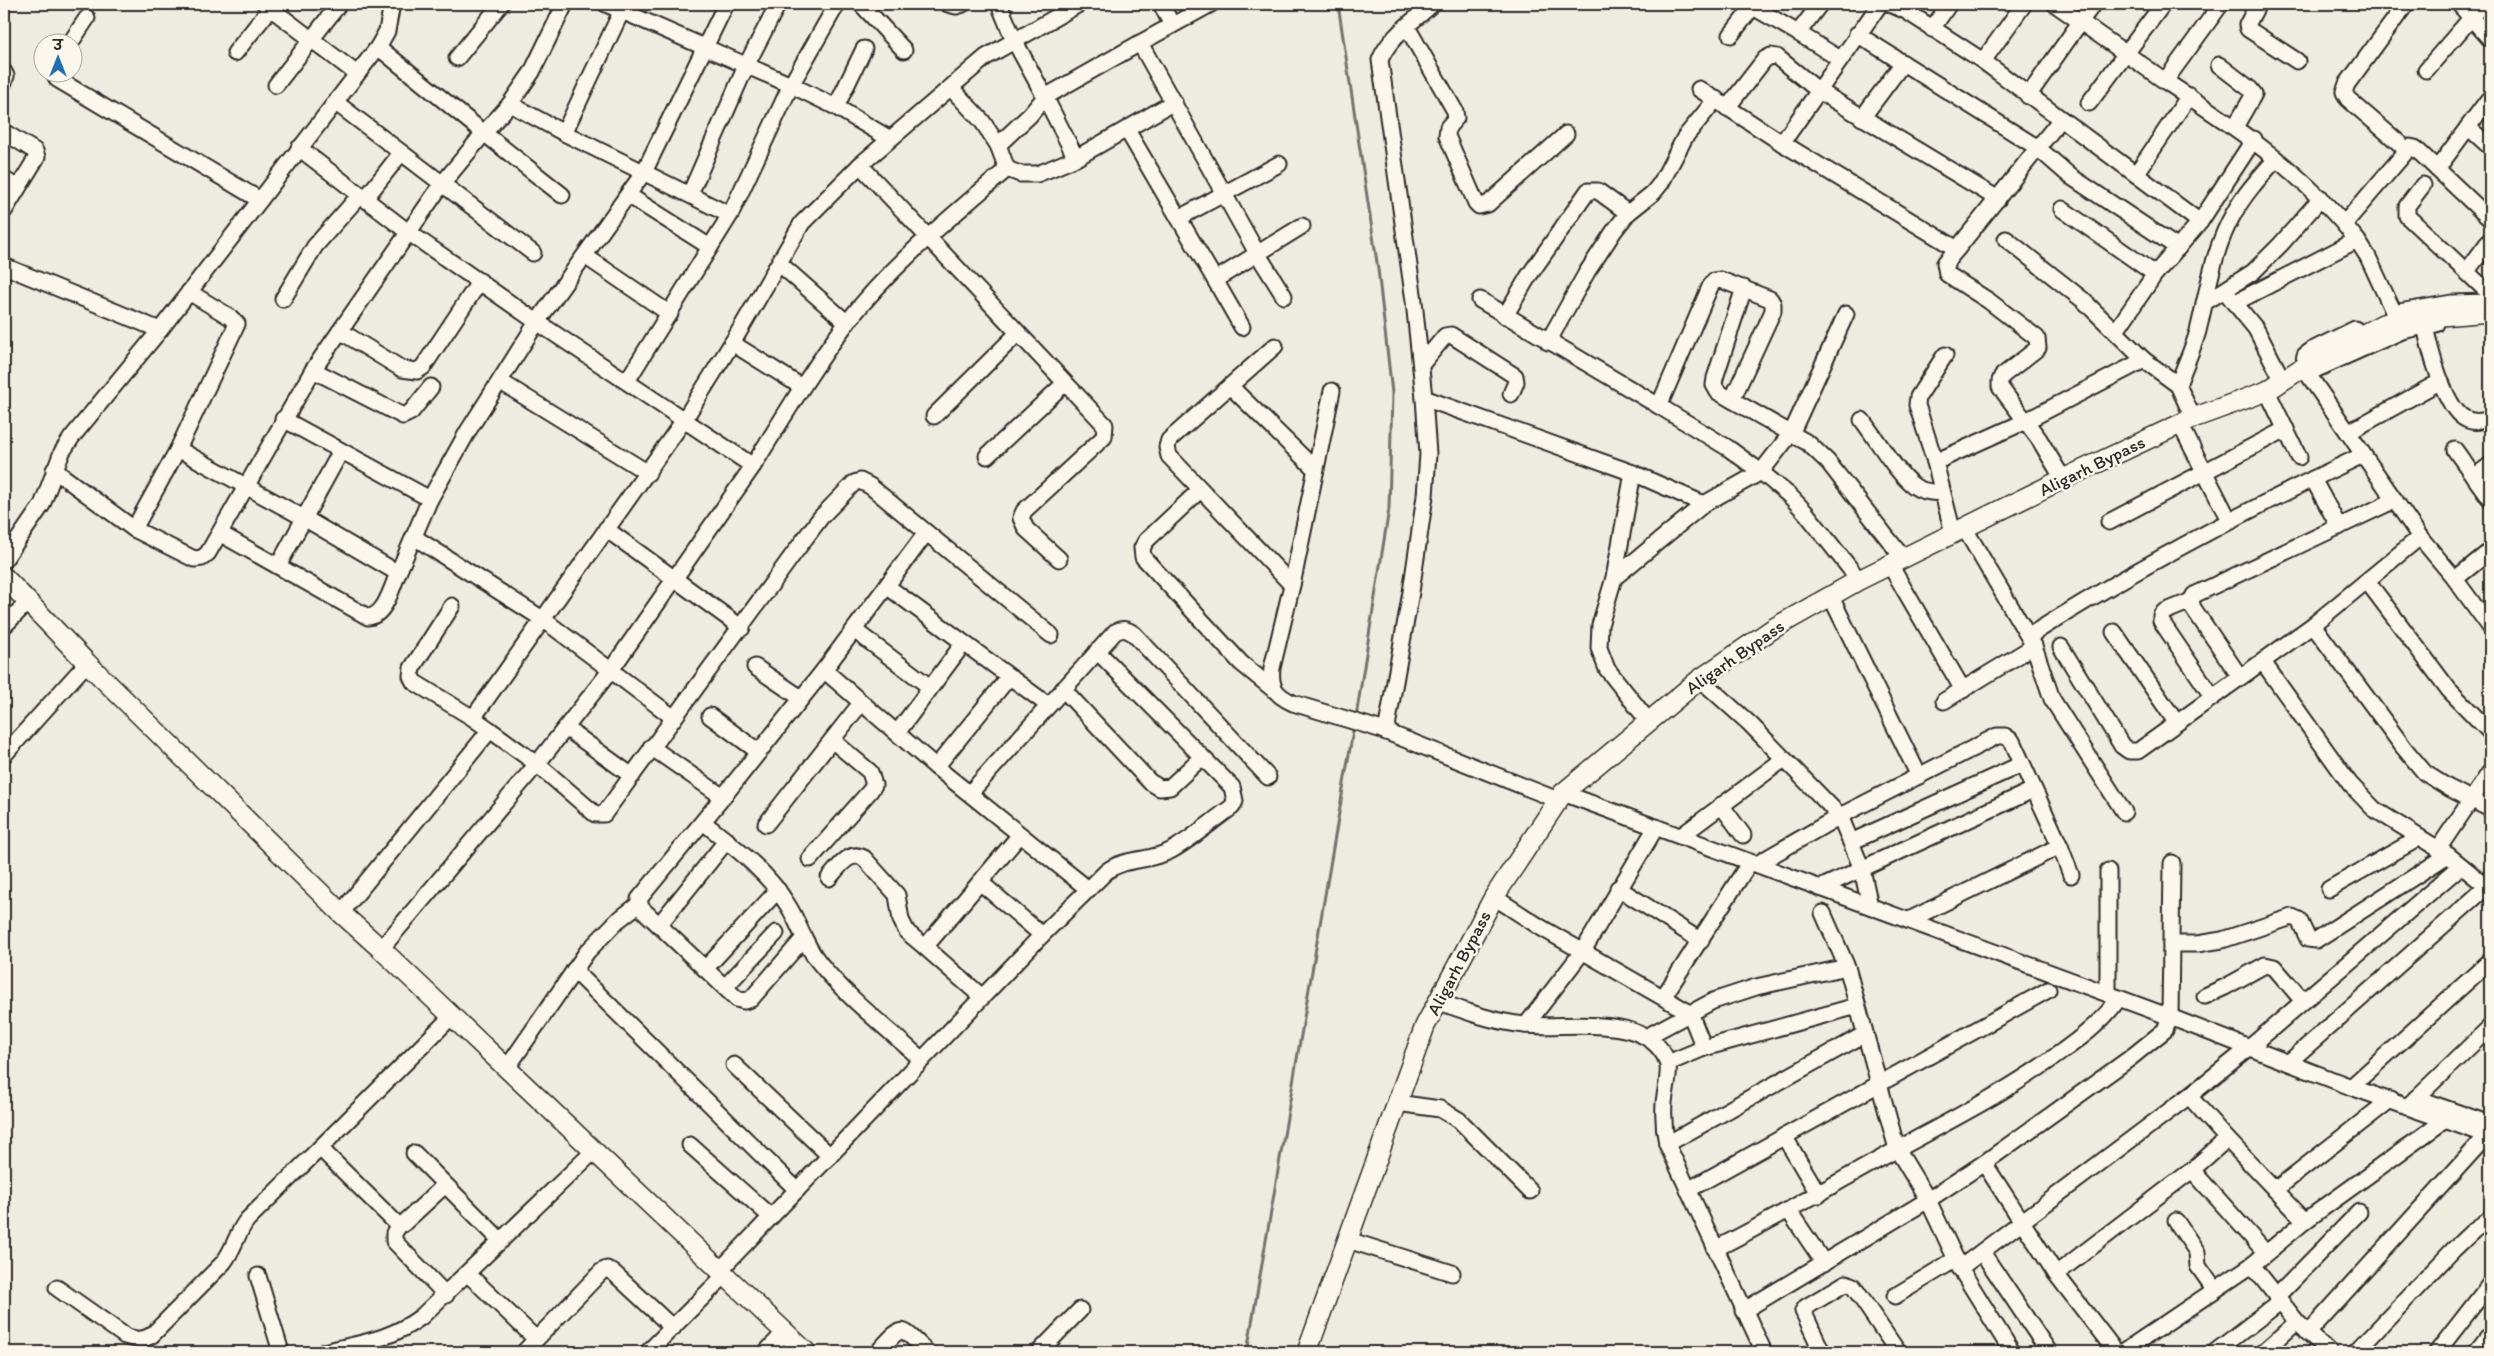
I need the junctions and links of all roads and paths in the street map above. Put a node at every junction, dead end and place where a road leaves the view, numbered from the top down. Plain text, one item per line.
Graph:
1 (339, 4) edge
2 (392, 4) edge
3 (501, 4) edge
4 (565, 4) edge
5 (606, 4) edge
6 (726, 4) edge
7 (778, 4) edge
8 (838, 4) edge
9 (861, 4) edge
10 (948, 4) edge
11 (963, 4) edge
12 (999, 4) edge
13 (1079, 4) edge
14 (1161, 4) edge
15 (1211, 4) edge
16 (1432, 4) edge
17 (1820, 4) edge
18 (1880, 4) edge
19 (1890, 4) edge
20 (1949, 4) edge
21 (2024, 4) edge
22 (2055, 4) edge
23 (2093, 4) edge
24 (2163, 4) edge
25 (2221, 4) edge
26 (2258, 4) edge
27 (2406, 4) edge
28 (2459, 4) edge
29 (2481, 4) edge
30 (270, 5) edge
31 (1752, 5) edge
32 (623, 8) edge
33 (2472, 17) junction
34 (87, 18) dead end
35 (2080, 22) junction
36 (1172, 25) junction
37 (1407, 27) junction
38 (1932, 28) junction
39 (78, 32) edge
40 (1798, 33) junction
41 (1857, 34) junction
42 (1731, 35) dead end
43 (311, 39) junction
44 (1014, 40) junction
45 (2490, 40) edge
46 (1140, 42) junction
47 (378, 47) junction
48 (703, 48) junction
49 (864, 49) dead end
50 (904, 50) dead end
51 (235, 53) dead end
52 (2126, 56) junction
53 (457, 58) dead end
54 (1840, 59) junction
55 (2297, 61) dead end
56 (1983, 62) junction
57 (1903, 63) junction
58 (2219, 65) dead end
59 (746, 66) junction
60 (2426, 70) dead end
61 (4, 72) edge
62 (357, 74) junction
63 (2165, 81) junction
64 (4, 82) edge
65 (62, 82) edge
66 (276, 85) dead end
67 (791, 85) junction
68 (951, 88) junction
69 (1699, 89) dead end
70 (1819, 91) junction
71 (1045, 96) junction
72 (2028, 96) junction
73 (2189, 96) junction
74 (2488, 100) dead end
75 (335, 102) junction
76 (1174, 102) junction
77 (1722, 103) junction
78 (2089, 103) dead end
79 (510, 104) junction
80 (836, 107) junction
81 (1862, 118) junction
82 (2061, 119) junction
83 (2235, 127) junction
84 (2468, 127) junction
85 (1127, 130) junction
86 (4, 132) edge
87 (484, 133) junction
88 (564, 133) junction
89 (1566, 134) dead end
90 (890, 139) junction
91 (2254, 139) junction
92 (1782, 143) junction
93 (998, 146) junction
94 (2490, 147) edge
95 (300, 148) junction
96 (2038, 148) junction
97 (2406, 150) junction
98 (401, 153) junction
99 (1076, 158) junction
100 (2276, 159) junction
101 (1279, 164) dead end
102 (860, 165) junction
103 (1007, 169) junction
104 (2437, 170) junction
105 (644, 172) junction
106 (2136, 174) junction
107 (4, 179) edge
108 (442, 184) junction
109 (2423, 185) dead end
110 (18, 188) junction
111 (562, 194) dead end
112 (690, 194) junction
113 (1223, 194) junction
114 (628, 195) junction
115 (363, 197) junction
116 (2321, 198) junction
117 (1998, 199) junction
118 (260, 200) junction
119 (2062, 210) dead end
120 (4, 211) edge
121 (1628, 213) junction
122 (730, 215) junction
123 (1179, 218) junction
124 (2490, 219) edge
125 (2200, 222) junction
126 (2344, 224) junction
127 (1302, 226) dead end
128 (408, 232) junction
129 (927, 238) junction
130 (2006, 239) dead end
131 (2357, 240) junction
132 (2490, 240) edge
133 (710, 247) junction
134 (2178, 248) junction
135 (1957, 249) junction
136 (533, 254) dead end
137 (1257, 254) junction
138 (585, 256) junction
139 (780, 264) junction
140 (4, 266) edge
141 (2467, 271) junction
142 (2155, 274) junction
143 (1215, 280) junction
144 (480, 281) junction
145 (1744, 288) junction
146 (189, 292) junction
147 (2490, 294) edge
148 (1284, 296) dead end
149 (2230, 297) junction
150 (283, 299) dead end
151 (1480, 300) dead end
152 (2490, 302) edge
153 (2204, 303) junction
154 (2394, 312) junction
155 (2490, 312) edge
156 (670, 314) junction
157 (1846, 314) dead end
158 (1505, 316) junction
159 (2490, 319) edge
160 (537, 322) junction
161 (847, 322) junction
162 (2425, 325) junction
163 (1242, 326) dead end
164 (160, 330) junction
165 (2116, 331) junction
166 (340, 332) junction
167 (1018, 333) junction
168 (1548, 342) junction
169 (732, 343) junction
170 (1275, 346) dead end
171 (1945, 355) dead end
172 (2144, 360) junction
173 (1421, 365) junction
174 (2308, 367) junction
175 (313, 370) junction
176 (2283, 380) junction
177 (627, 381) junction
178 (2441, 381) junction
179 (500, 382) junction
180 (1065, 383) junction
181 (2178, 385) junction
182 (1230, 386) junction
183 (431, 387) dead end
184 (802, 387) junction
185 (1332, 391) dead end
186 (2267, 391) junction
187 (1511, 394) dead end
188 (1424, 398) junction
189 (1732, 400) junction
190 (1659, 406) junction
191 (934, 416) dead end
192 (2490, 419) edge
193 (284, 420) junction
194 (684, 420) junction
195 (1862, 420) dead end
196 (2026, 421) junction
197 (2187, 421) junction
198 (2286, 429) junction
199 (1792, 432) junction
200 (2349, 432) junction
201 (178, 449) junction
202 (2455, 450) dead end
203 (341, 451) junction
204 (2363, 455) junction
205 (987, 456) dead end
206 (2299, 457) dead end
207 (1935, 462) junction
208 (753, 466) junction
209 (2490, 466) edge
210 (54, 470) junction
211 (1316, 470) junction
212 (1761, 472) junction
213 (2203, 472) junction
214 (648, 473) junction
215 (1632, 474) junction
216 (2474, 477) junction
217 (2063, 479) junction
218 (2313, 479) junction
219 (246, 488) junction
220 (1200, 490) junction
221 (1941, 493) junction
222 (430, 499) junction
223 (2490, 499) edge
224 (2395, 500) junction
225 (1704, 504) junction
226 (304, 518) junction
227 (2229, 520) junction
228 (2109, 522) dead end
229 (2339, 527) junction
230 (134, 529) junction
231 (606, 529) junction
232 (1959, 531) junction
233 (926, 533) junction
234 (221, 534) junction
235 (414, 537) junction
236 (2420, 538) junction
237 (2490, 551) edge
238 (1058, 559) dead end
239 (4, 560) edge
240 (1897, 561) junction
241 (278, 566) junction
242 (398, 573) junction
243 (4, 577) edge
244 (676, 578) junction
245 (1614, 578) junction
246 (2455, 579) junction
247 (1859, 580) junction
248 (2367, 581) junction
249 (1292, 585) junction
250 (888, 587) junction
251 (1831, 596) junction
252 (2191, 601) junction
253 (27, 603) junction
254 (452, 606) dead end
255 (544, 620) junction
256 (2313, 625) junction
257 (4, 626) edge
258 (2490, 627) edge
259 (742, 628) junction
260 (854, 630) junction
261 (2114, 632) dead end
262 (1051, 635) dead end
263 (2032, 641) junction
264 (963, 644) junction
265 (2061, 647) dead end
266 (1098, 650) junction
267 (2263, 662) junction
268 (87, 663) junction
269 (756, 667) dead end
270 (611, 670) junction
271 (824, 670) junction
272 (1009, 677) junction
273 (2240, 677) junction
274 (1700, 679) junction
275 (930, 687) junction
276 (1063, 689) junction
277 (1274, 690) junction
278 (1963, 690) junction
279 (2212, 696) junction
280 (801, 698) junction
281 (1944, 701) dead end
282 (861, 703) junction
283 (1048, 705) junction
284 (710, 716) dead end
285 (473, 718) junction
286 (674, 718) junction
287 (1649, 722) junction
288 (2176, 722) junction
289 (566, 728) junction
290 (490, 730) junction
291 (1383, 730) junction
292 (897, 732) junction
293 (2490, 732) edge
294 (832, 740) junction
295 (651, 747) junction
296 (759, 752) junction
297 (4, 755) edge
298 (1201, 758) junction
299 (1784, 759) junction
300 (538, 764) junction
301 (2022, 764) junction
302 (936, 767) junction
303 (2490, 772) edge
304 (632, 776) junction
305 (1919, 776) junction
306 (1268, 777) dead end
307 (2033, 790) junction
308 (970, 792) junction
309 (1561, 796) junction
310 (723, 797) junction
311 (2472, 799) junction
312 (1721, 805) junction
313 (2490, 809) edge
314 (2124, 812) dead end
315 (1840, 816) junction
316 (704, 822) junction
317 (766, 824) dead end
318 (1656, 827) junction
319 (1743, 835) dead end
320 (1019, 836) junction
321 (1681, 836) junction
322 (2418, 838) junction
323 (726, 840) junction
324 (1851, 842) junction
325 (2060, 846) junction
326 (2443, 852) junction
327 (810, 859) dead end
328 (1754, 863) junction
329 (2172, 863) dead end
330 (2461, 866) junction
331 (1862, 869) junction
332 (2108, 871) dead end
333 (2071, 875) dead end
334 (828, 878) dead end
335 (980, 882) junction
336 (2490, 887) edge
337 (1618, 888) junction
338 (1820, 888) junction
339 (2329, 889) dead end
340 (778, 890) junction
341 (1088, 890) junction
342 (1494, 897) junction
343 (638, 904) junction
344 (1870, 906) junction
345 (341, 914) junction
346 (1823, 914) dead end
347 (1909, 920) junction
348 (659, 925) junction
349 (776, 933) dead end
350 (1042, 935) junction
351 (804, 938) junction
352 (1701, 941) junction
353 (2171, 944) junction
354 (925, 947) junction
355 (381, 949) junction
356 (1583, 951) junction
357 (2490, 962) edge
358 (1846, 967) junction
359 (705, 968) junction
360 (574, 970) junction
361 (725, 988) junction
362 (2048, 990) dead end
363 (1664, 996) junction
364 (2204, 996) dead end
365 (982, 998) junction
366 (1437, 1001) junction
367 (2114, 1001) junction
368 (2303, 1002) junction
369 (1857, 1006) junction
370 (1690, 1013) junction
371 (452, 1016) junction
372 (2168, 1023) junction
373 (1526, 1025) junction
374 (2490, 1027) edge
375 (1865, 1034) junction
376 (1648, 1036) junction
377 (1704, 1048) junction
378 (2249, 1048) junction
379 (922, 1060) junction
380 (2289, 1062) junction
381 (1668, 1063) junction
382 (734, 1065) dead end
383 (507, 1068) junction
384 (1879, 1083) junction
385 (2351, 1087) junction
386 (2189, 1096) junction
387 (2390, 1100) junction
388 (2412, 1102) junction
389 (1397, 1103) junction
390 (2445, 1120) junction
391 (2489, 1132) edge
392 (1784, 1136) junction
393 (2227, 1140) junction
394 (690, 1144) dead end
395 (1667, 1144) junction
396 (320, 1148) junction
397 (1896, 1150) junction
398 (594, 1151) junction
399 (414, 1153) dead end
400 (830, 1156) junction
401 (1984, 1163) junction
402 (2192, 1170) junction
403 (445, 1184) junction
404 (797, 1190) junction
405 (1688, 1190) junction
406 (2275, 1190) junction
407 (1530, 1191) dead end
408 (1819, 1195) junction
409 (1928, 1200) junction
410 (1789, 1211) junction
411 (2360, 1212) dead end
412 (771, 1217) junction
413 (2490, 1219) edge
414 (2176, 1221) dead end
415 (2306, 1221) junction
416 (2020, 1222) junction
417 (400, 1224) junction
418 (1348, 1240) junction
419 (502, 1241) junction
420 (1715, 1249) junction
421 (1982, 1252) junction
422 (2266, 1253) junction
423 (1824, 1263) junction
424 (1958, 1263) junction
425 (2252, 1265) junction
426 (722, 1273) junction
427 (1452, 1273) dead end
428 (468, 1274) junction
429 (2056, 1274) junction
430 (258, 1276) dead end
431 (2490, 1284) edge
432 (57, 1288) dead end
433 (2215, 1290) junction
434 (446, 1295) junction
435 (1895, 1296) dead end
436 (2278, 1299) junction
437 (1080, 1310) dead end
438 (1743, 1311) junction
439 (2297, 1322) junction
440 (673, 1328) junction
441 (786, 1331) junction
442 (2308, 1333) junction
443 (2490, 1334) edge
444 (536, 1339) junction
445 (355, 1349) edge
446 (281, 1352) edge
447 (326, 1352) edge
448 (524, 1352) edge
449 (648, 1352) edge
450 (766, 1352) edge
451 (806, 1352) edge
452 (878, 1352) edge
453 (927, 1352) edge
454 (1039, 1352) edge
455 (1308, 1352) edge
456 (1764, 1352) edge
457 (1822, 1352) edge
458 (1898, 1352) edge
459 (2012, 1352) edge
460 (2049, 1352) edge
461 (2116, 1352) edge
462 (2123, 1352) edge
463 (2215, 1352) edge
464 (2263, 1352) edge
465 (2329, 1352) edge
466 (2356, 1352) edge
467 (2437, 1352) edge
468 (2476, 1352) edge

1 - 43 street
2 - 47 street
3 - 53 street
4 - 79 street
5 - 32 street
6 - 48 street
7 - 59 street
8 - 67 street
9 - 50 street
10 - 11 street
12 - 44 street
13 - 44 street
14 - 36 street
15 - 36 street
16 - 37 street
17 - 40 street
18 - 41 street
19 - 38 street
20 - 38 street
21 - 56 street
22 - 35 street
23 - 35 street
24 - 52 street
25 - 63 street
26 - 55 street
27 - 97 street
28 - 33 street
29 - 33 street
30 - 43 street
30 - 51 street
31 - 40 street
31 - 42 street
32 - 48 street
32 - 88 street
33 - 45 street
33 - 60 street
34 - 39 street
35 - 52 street
35 - 72 street
36 - 46 street
37 - 89 street
37 - 173 street
38 - 56 street
40 - 54 street
41 - 54 street
41 - 57 street
43 - 62 street
43 - 66 street
44 - 68 street
44 - 71 street
46 - 71 street
46 - 76 street
47 - 62 street
47 - 87 street
48 - 59 street
48 - 105 street
49 - 80 street
52 - 63 street
52 - 78 street
54 - 70 street
56 - 72 street
57 - 81 street
57 - 96 street
58 - 83 street
59 - 67 street
59 - 112 street
61 - 64 street
62 - 75 street
63 - 73 street
65 - 118 street
67 - 80 street
67 - 122 street
68 - 90 street
68 - 93 street
69 - 77 street
70 - 77 street
70 - 81 street
70 - 92 street
71 - 93 street
71 - 99 street
72 - 82 street
73 - 83 street
73 - 106 street
74 - 84 street
75 - 95 street
75 - 98 street
76 - 85 street
76 - 113 street
77 - 92 street
77 - 121 street
79 - 87 street
79 - 88 street
80 - 90 street
81 - 117 street
82 - 96 street
82 - 106 street
83 - 91 street
84 - 94 street
84 - 104 street
85 - 99 street
85 - 123 street
86 - 110 street
87 - 108 street
87 - 111 street
88 - 105 street
90 - 102 street
91 - 100 street
91 - 125 street
92 - 135 street
93 - 103 street
95 - 115 street
95 - 118 street
96 - 117 street
96 - 134 street
97 - 104 street
97 - 126 street
98 - 108 street
98 - 115 street
99 - 103 street
100 - 116 street
100 - 153 street
101 - 113 street
102 - 129 street
102 - 139 street
103 - 129 street
104 - 124 street
105 - 112 street
105 - 114 street
106 - 125 street
107 - 110 street
108 - 128 street
108 - 136 street
109 - 141 street
110 - 120 street
112 - 122 street
113 - 123 street
113 - 137 street
114 - 133 street
114 - 138 street
115 - 128 street
115 - 150 street
116 - 126 street
116 - 149 street
117 - 135 street
118 - 146 street
119 - 142 street
121 - 158 street
121 - 168 street
122 - 133 street
123 - 143 street
125 - 134 street
126 - 131 street
127 - 137 street
128 - 144 street
128 - 166 street
129 - 161 street
129 - 167 street
130 - 165 street
131 - 149 street
131 - 154 street
132 - 141 street
133 - 156 street
134 - 142 street
135 - 196 street
137 - 143 street
137 - 148 street
138 - 156 street
138 - 160 street
139 - 161 street
139 - 169 street
140 - 164 street
141 - 147 street
142 - 165 street
143 - 163 street
144 - 160 street
144 - 166 street
145 - 189 street
145 - 189 street
145 - 190 street
146 - 164 street
146 - 201 street
149 - 153 street
149 - 176 street
151 - 158 street
152 - 154 street
153 - 181 street
154 - 174 street
155 - 174 main road, Aligarh Bypass
156 - 177 street
157 - 199 street
158 - 168 street
159 - 162 street
160 - 177 street
160 - 179 street
161 - 184 street
162 - 174 street
162 - 178 street
164 - 210 street
165 - 172 street
166 - 175 street
167 - 180 street
167 - 191 street
168 - 190 street
169 - 184 street
169 - 194 street
170 - 182 street
171 - 207 street
172 - 181 street
172 - 196 street
173 - 187 street
173 - 188 street
174 - 176 main road, Aligarh Bypass
174 - 200 street
175 - 183 street
175 - 193 street
176 - 186 main road, Aligarh Bypass
177 - 194 street
178 - 192 street
178 - 200 street
179 - 214 street
179 - 222 street
180 - 205 street
180 - 238 street
181 - 197 street
182 - 211 street
182 - 220 street
184 - 208 street
185 - 211 street
186 - 197 main road, Aligarh Bypass
186 - 198 street
188 - 215 street
188 - 291 street
189 - 199 street
190 - 212 street
193 - 203 street
193 - 219 street
194 - 208 street
194 - 214 street
195 - 221 street
196 - 207 street
196 - 217 street
197 - 213 street
197 - 217 main road, Aligarh Bypass
198 - 206 street
198 - 213 street
199 - 212 street
199 - 240 street
200 - 204 street
201 - 219 street
201 - 230 street
202 - 216 street
203 - 222 street
203 - 226 street
204 - 218 street
204 - 224 street
207 - 221 street
208 - 244 street
209 - 216 street
210 - 230 street
210 - 239 street
211 - 249 street
212 - 225 street
212 - 247 street
213 - 227 street
213 - 228 street
214 - 231 street
215 - 225 street
215 - 245 street
216 - 223 street
217 - 232 main road, Aligarh Bypass
218 - 227 street
218 - 229 street
219 - 226 street
219 - 234 street
220 - 249 street
220 - 277 street
221 - 232 street
222 - 235 street
224 - 229 street
224 - 236 street
225 - 245 street
226 - 241 street
226 - 242 street
227 - 263 street
229 - 252 street
230 - 234 street
231 - 244 street
231 - 255 street
232 - 240 main road, Aligarh Bypass
232 - 263 street
233 - 250 street
233 - 259 street
233 - 262 street
234 - 241 street
235 - 242 street
235 - 255 street
236 - 246 street
236 - 248 street
237 - 246 street
240 - 247 main road, Aligarh Bypass
240 - 278 street
241 - 242 street
243 - 253 main road
244 - 259 street
244 - 270 street
245 - 287 street
246 - 258 street
247 - 251 main road, Aligarh Bypass
248 - 256 street
248 - 293 street
249 - 277 street
250 - 260 street
250 - 264 street
251 - 274 main road, Aligarh Bypass
251 - 305 street
252 - 273 street
252 - 279 street
253 - 257 street
253 - 268 main road
254 - 285 street
255 - 270 street
255 - 285 street
256 - 267 street
256 - 311 street
259 - 286 street
260 - 271 street
260 - 275 street
261 - 288 street
263 - 278 street
263 - 314 street
264 - 272 street
264 - 275 street
265 - 288 street
266 - 276 street
266 - 298 street
266 - 306 street
267 - 273 street
267 - 322 street
268 - 297 street
268 - 345 main road
269 - 280 street
270 - 286 street
270 - 289 street
271 - 280 street
271 - 282 street
272 - 283 street
272 - 302 street
273 - 279 street
274 - 287 main road, Aligarh Bypass
274 - 299 street
275 - 292 street
276 - 283 street
276 - 298 street
277 - 291 street
278 - 281 street
279 - 288 street
280 - 296 street
282 - 292 street
282 - 294 street
283 - 308 street
284 - 296 street
285 - 290 street
286 - 295 street
287 - 309 main road, Aligarh Bypass
289 - 300 street
289 - 304 street
290 - 300 street
290 - 345 street
291 - 309 street
292 - 302 street
294 - 317 street
294 - 327 street
295 - 304 street
295 - 310 street
296 - 310 street
298 - 341 street
299 - 312 street
299 - 315 street
300 - 304 street
300 - 355 street
301 - 305 street
301 - 307 street
301 - 324 street
302 - 308 street
303 - 311 street
305 - 315 street
307 - 325 street
307 - 331 street
308 - 320 street
309 - 318 street
309 - 342 main road, Aligarh Bypass
310 - 316 street
311 - 313 street
311 - 326 street
312 - 319 street
312 - 321 street
315 - 324 street
315 - 328 street
316 - 323 street
316 - 343 street
318 - 321 street
318 - 337 street
320 - 335 street
320 - 341 street
321 - 328 street
322 - 326 street
322 - 339 street
323 - 340 street
323 - 348 street
324 - 331 street
325 - 333 street
325 - 347 street
326 - 330 street
326 - 353 street
328 - 338 street
328 - 352 street
329 - 353 street
330 - 336 street
330 - 368 street
331 - 338 street
331 - 344 street
332 - 367 street
334 - 354 street
335 - 350 street
335 - 354 street
336 - 380 street
337 - 352 street
337 - 356 street
338 - 344 street
340 - 351 street
340 - 359 street
341 - 350 street
342 - 356 street
342 - 366 main road, Aligarh Bypass
343 - 348 street
343 - 360 street
344 - 347 street
345 - 355 main road
346 - 358 street
347 - 367 street
348 - 359 street
349 - 361 street
350 - 365 street
351 - 361 street
351 - 379 street
352 - 363 street
353 - 372 street
354 - 365 street
355 - 371 main road
356 - 363 street
356 - 373 street
357 - 385 street
358 - 369 street
358 - 370 street
359 - 361 street
360 - 383 street
360 - 404 street
362 - 384 street
363 - 370 street
364 - 368 street
365 - 379 street
366 - 373 street
366 - 389 main road, Aligarh Bypass
367 - 372 street
367 - 397 street
368 - 378 street
369 - 375 street
369 - 377 street
370 - 376 street
370 - 377 street
371 - 383 main road
371 - 396 street
372 - 378 street
372 - 401 street
373 - 376 street
374 - 388 street
375 - 384 street
375 - 395 street
376 - 381 street
377 - 381 street
378 - 380 street
378 - 386 street
379 - 400 street
380 - 385 street
381 - 395 street
382 - 400 street
383 - 398 main road
384 - 392 street
384 - 397 street
385 - 387 street
386 - 393 street
386 - 416 street
387 - 388 street
387 - 406 street
388 - 390 street
388 - 391 street
389 - 407 street
389 - 418 main road, Aligarh Bypass
390 - 391 street
390 - 415 street
391 - 442 street
392 - 405 street
392 - 408 street
393 - 402 street
393 - 406 street
394 - 412 street
395 - 405 street
396 - 417 street
396 - 432 street
397 - 408 street
397 - 409 street
398 - 419 street
398 - 426 main road
399 - 403 street
400 - 404 street
401 - 409 street
401 - 416 street
402 - 422 street
402 - 429 street
403 - 417 street
403 - 419 street
404 - 412 street
405 - 420 street
406 - 415 street
408 - 410 street
409 - 423 street
409 - 424 street
410 - 420 street
410 - 423 street
411 - 436 street
412 - 426 street
413 - 466 street
414 - 433 street
415 - 422 street
416 - 421 street
416 - 429 street
417 - 434 street
418 - 427 street
418 - 455 main road, Aligarh Bypass
419 - 428 street
420 - 438 street
421 - 424 street
421 - 460 street
422 - 425 street
423 - 438 street
424 - 435 street
424 - 459 street
425 - 433 street
425 - 436 street
426 - 440 street
426 - 441 main road
428 - 434 street
428 - 444 street
429 - 461 street
430 - 446 street
431 - 467 street
433 - 462 street
434 - 445 street
436 - 439 street
436 - 463 street
437 - 454 street
438 - 456 street
439 - 442 street
439 - 464 street
440 - 444 street
440 - 449 street
441 - 450 street
441 - 451 main road
442 - 465 street
443 - 468 street
444 - 448 street
445 - 447 street
452 - 453 street
457 - 458 street

